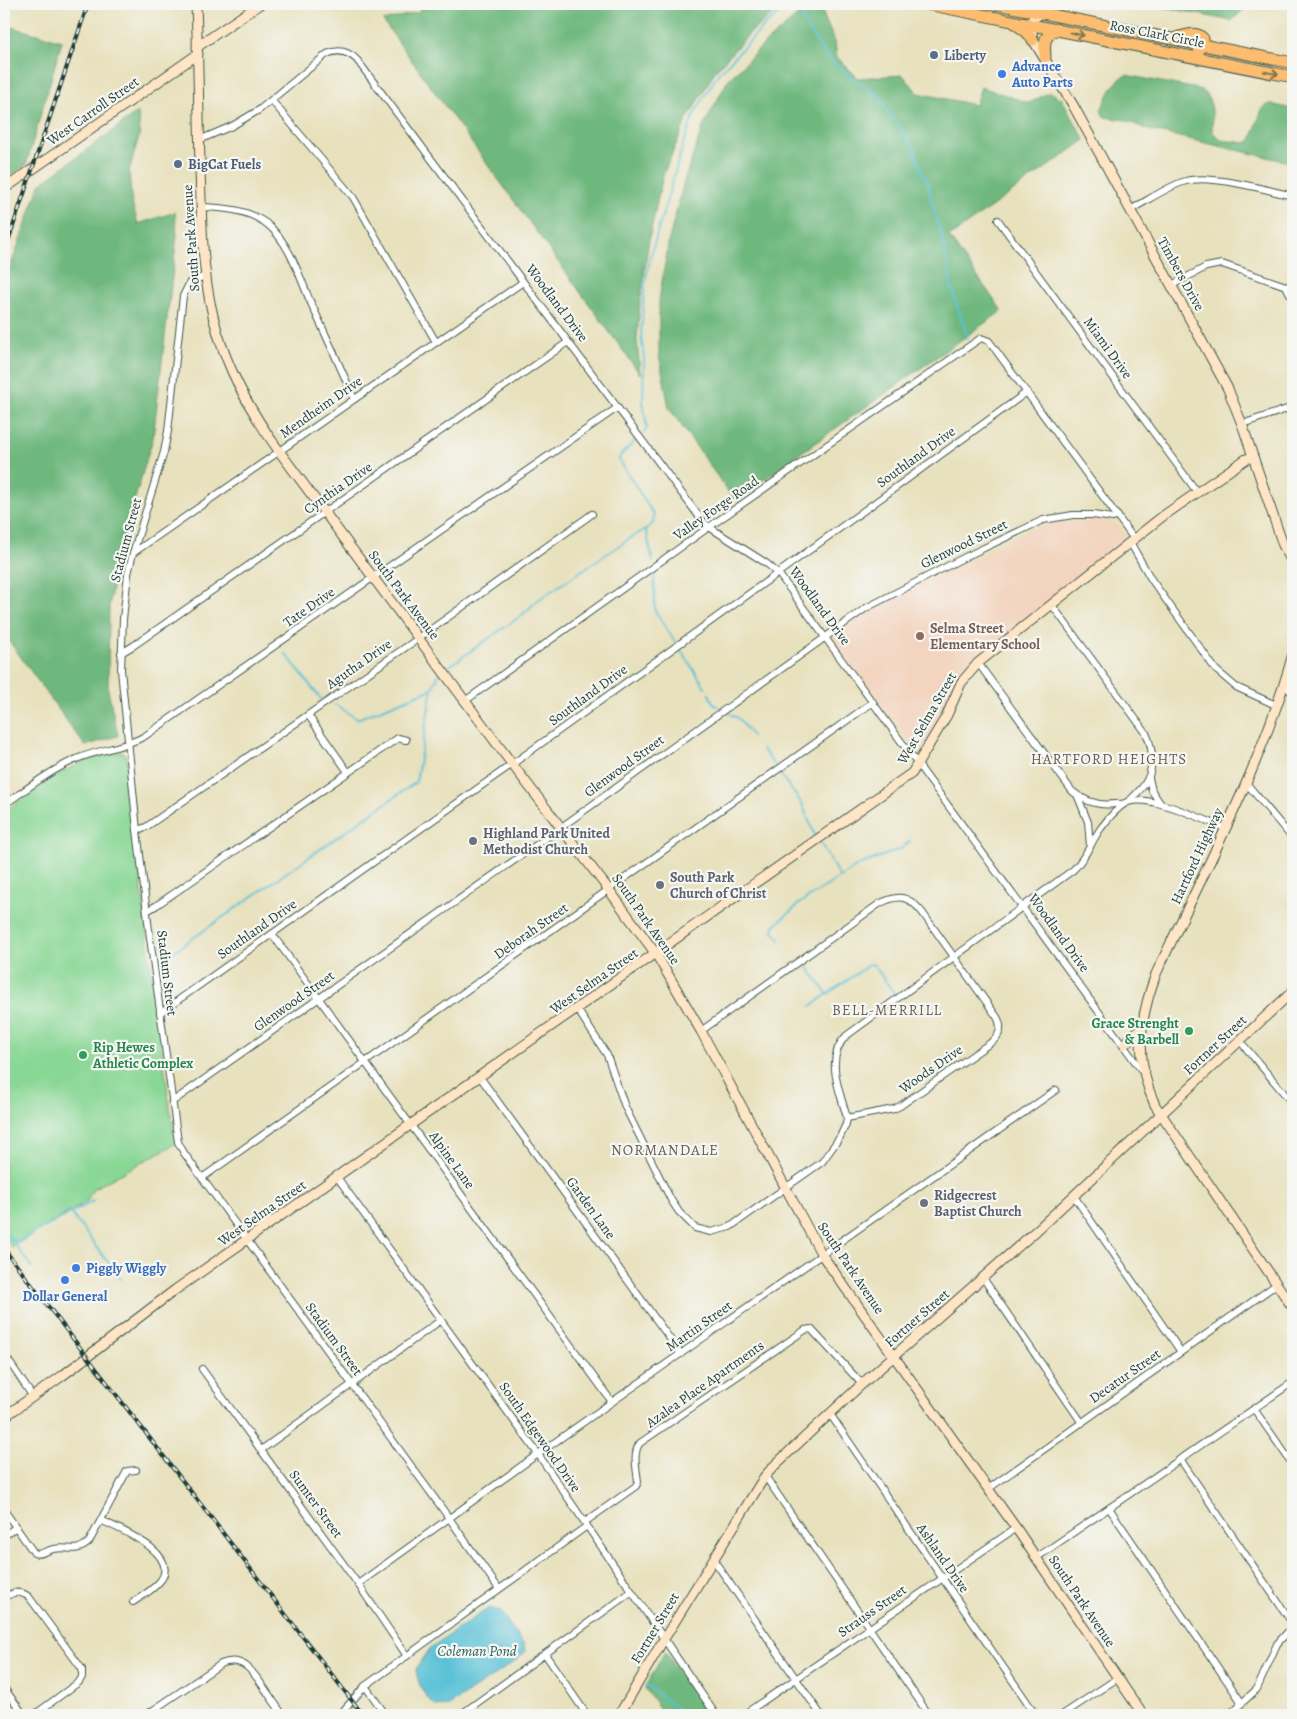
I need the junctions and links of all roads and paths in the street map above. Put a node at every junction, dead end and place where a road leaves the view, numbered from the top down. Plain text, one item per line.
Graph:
1 (196, 4) edge
2 (260, 4) edge
3 (926, 4) edge
4 (997, 4) edge
5 (1024, 5) edge
6 (1043, 13) junction
7 (1011, 21) junction
8 (1031, 24) junction
9 (1056, 30) junction
10 (1033, 40) junction
11 (1203, 45) junction
12 (197, 51) junction
13 (1239, 52) junction
14 (1189, 56) junction
15 (1045, 57) junction
16 (1293, 63) edge
17 (1236, 66) junction
18 (1293, 77) edge
19 (272, 101) junction
20 (200, 140) junction
21 (4, 189) edge
22 (1293, 196) edge
23 (201, 207) junction
24 (1130, 210) junction
25 (998, 220) dead end
26 (205, 276) junction
27 (523, 282) junction
28 (1172, 285) junction
29 (1290, 294) dead end
30 (436, 342) junction
31 (568, 342) junction
32 (1027, 392) junction
33 (354, 399) junction
34 (1293, 407) edge
35 (617, 408) junction
36 (1242, 424) junction
37 (279, 451) junction
38 (1254, 456) junction
39 (1197, 492) junction
40 (325, 513) junction
41 (592, 514) dead end
42 (1118, 516) junction
43 (710, 527) junction
44 (1132, 540) junction
45 (133, 554) junction
46 (1293, 563) edge
47 (778, 573) junction
48 (374, 577) junction
49 (1052, 605) junction
50 (824, 636) junction
51 (419, 638) junction
52 (121, 653) junction
53 (1293, 654) edge
54 (978, 663) junction
55 (1285, 684) junction
56 (1293, 695) edge
57 (465, 701) junction
58 (873, 702) junction
59 (1278, 706) junction
60 (308, 715) junction
61 (406, 740) dead end
62 (128, 744) junction
63 (512, 764) junction
64 (918, 764) junction
65 (348, 772) junction
66 (1149, 778) junction
67 (1246, 784) junction
68 (1078, 796) junction
69 (1126, 803) junction
70 (1160, 804) junction
71 (4, 805) edge
72 (561, 827) junction
73 (1225, 828) junction
74 (137, 830) junction
75 (1293, 839) edge
76 (1090, 846) junction
77 (609, 890) junction
78 (1023, 907) junction
79 (147, 910) junction
80 (272, 934) junction
81 (656, 954) junction
82 (954, 958) junction
83 (1293, 991) edge
84 (318, 999) junction
85 (577, 1010) junction
86 (160, 1013) junction
87 (1142, 1027) junction
88 (701, 1030) junction
89 (1240, 1041) junction
90 (1124, 1045) junction
91 (365, 1063) junction
92 (1143, 1072) junction
93 (480, 1077) junction
94 (1056, 1090) dead end
95 (172, 1102) junction
96 (1293, 1104) edge
97 (1161, 1114) junction
98 (847, 1118) junction
99 (410, 1125) junction
100 (337, 1177) junction
101 (202, 1178) junction
102 (786, 1188) junction
103 (1074, 1196) junction
104 (247, 1240) junction
105 (822, 1255) junction
106 (983, 1278) junction
107 (1277, 1284) junction
108 (1293, 1308) edge
109 (441, 1320) junction
110 (1181, 1352) junction
111 (4, 1354) edge
112 (681, 1354) junction
113 (894, 1355) junction
114 (202, 1369) dead end
115 (1293, 1382) edge
116 (862, 1384) junction
117 (352, 1385) junction
118 (33, 1396) junction
119 (612, 1402) junction
120 (1254, 1408) junction
121 (830, 1414) junction
122 (4, 1417) edge
123 (1082, 1423) junction
124 (261, 1450) junction
125 (538, 1454) junction
126 (1180, 1459) junction
127 (1293, 1466) edge
128 (136, 1470) dead end
129 (765, 1476) junction
130 (988, 1488) junction
131 (1109, 1508) junction
132 (4, 1510) edge
133 (449, 1518) junction
134 (101, 1520) junction
135 (586, 1524) junction
136 (16, 1527) junction
137 (1016, 1528) junction
138 (4, 1536) edge
139 (1036, 1558) junction
140 (713, 1560) junction
141 (942, 1578) junction
142 (358, 1584) junction
143 (499, 1589) junction
144 (632, 1592) junction
145 (4, 1598) edge
146 (134, 1602) dead end
147 (1293, 1625) edge
148 (870, 1628) junction
149 (664, 1639) junction
150 (545, 1654) junction
151 (407, 1656) junction
152 (795, 1678) junction
153 (1118, 1678) junction
154 (365, 1686) junction
155 (4, 1688) edge
156 (1242, 1703) junction
157 (24, 1715) edge
158 (34, 1715) edge
159 (146, 1715) edge
160 (283, 1715) edge
161 (337, 1715) edge
162 (386, 1715) edge
163 (460, 1715) edge
164 (587, 1715) edge
165 (619, 1715) edge
166 (716, 1715) edge
167 (743, 1715) edge
168 (821, 1715) edge
169 (929, 1715) edge
170 (1036, 1715) edge
171 (1062, 1715) edge
172 (1143, 1715) edge
173 (1229, 1715) edge

1 - 12 street, South Park Avenue
2 - 12 street, West Carroll Street
3 - 7 highway, Ross Clark Circle
4 - 5 highway, Ross Clark Circle
5 - 6 highway, Ross Clark Circle
5 - 7 street
6 - 8 street
6 - 11 highway, Ross Clark Circle
7 - 8 highway, Ross Clark Circle
7 - 10 highway
8 - 9 highway, Ross Clark Circle
8 - 10 street, Timbers Drive
9 -> 14 highway, Ross Clark Circle
9 - 15 highway
10 - 15 street, Timbers Drive
11 - 13 highway, Ross Clark Circle
11 - 14 highway
12 - 20 street, South Park Avenue
12 - 21 street, West Carroll Street
13 - 16 highway, Ross Clark Circle
13 - 17 highway
14 - 17 highway, Ross Clark Circle
15 - 24 street, Timbers Drive
17 -> 18 highway, Ross Clark Circle
19 - 20 street, Woodland Drive
19 - 27 street, Woodland Drive
19 - 30 street
20 - 23 street, South Park Avenue
22 - 24 street
23 - 26 street, South Park Avenue
23 - 33 street
24 - 28 street, Timbers Drive
25 - 39 street, Miami Drive
26 - 37 street, South Park Avenue
26 - 45 street, Stadium Street
27 - 30 street, Mendheim Drive
27 - 31 street, Woodland Drive
28 - 29 street
28 - 36 street, Timbers Drive
30 - 33 street, Mendheim Drive
31 - 35 street, Woodland Drive
31 - 40 street, Cynthia Drive
32 - 42 street
32 - 43 street, Valley Forge Road
32 - 47 street, Southland Drive
33 - 37 street, Mendheim Drive
34 - 36 street
35 - 43 street, Woodland Drive
35 - 48 street, Tate Drive
36 - 38 street, Timbers Drive
37 - 40 street, South Park Avenue
37 - 45 street, Mendheim Drive
38 - 39 street, West Selma Street
38 - 46 street, Timbers Drive
39 - 44 street, West Selma Street
40 - 48 street, South Park Avenue
40 - 52 street, Cynthia Drive
41 - 51 street, Agutha Drive
42 - 44 street
42 - 50 street, Glenwood Street
43 - 47 street, Woodland Drive
43 - 57 street, Valley Forge Road
44 - 49 street, West Selma Street
44 - 59 street
45 - 52 street, Stadium Street
47 - 50 street, Woodland Drive
47 - 63 street, Southland Drive
48 - 51 street, South Park Avenue
48 - 62 street, Tate Drive
49 - 54 street, West Selma Street
49 - 66 street
50 - 58 street, Woodland Drive
50 - 72 street, Glenwood Street
51 - 57 street, South Park Avenue
51 - 60 street, Agutha Drive
52 - 62 street, Stadium Street
53 - 55 street, Hartford Highway
54 - 64 street, West Selma Street
54 - 68 street
55 - 56 street
55 - 59 street, Hartford Highway
57 - 63 street, South Park Avenue
58 - 64 street, Woodland Drive
58 - 77 street, Deborah Street
59 - 67 street, Hartford Highway
60 - 65 street
60 - 74 street, Agutha Drive
61 - 65 street
62 - 71 street, Tate Drive
62 - 74 street, Stadium Street
63 - 72 street, South Park Avenue
63 - 80 street, Southland Drive
64 - 78 street, Woodland Drive
64 - 81 street, West Selma Street
65 - 79 street
66 - 69 street
66 - 70 street
67 - 73 street, Hartford Highway
67 - 75 street
68 - 69 street
68 - 76 street
69 - 70 street
69 - 76 street
70 - 73 street
72 - 77 street, South Park Avenue
72 - 84 street, Glenwood Street
73 - 87 street, Hartford Highway
74 - 79 street, Stadium Street
76 - 78 street
77 - 81 street, South Park Avenue
77 - 91 street, Deborah Street
78 - 82 street
78 - 90 street, Woodland Drive
79 - 86 street, Stadium Street
80 - 84 street, Alpine Lane
80 - 86 street, Southland Drive
81 - 85 street, West Selma Street
81 - 88 street, South Park Avenue
82 - 88 street
82 - 98 street
82 - 98 street, Woods Drive
83 - 89 street, Fortner Street
84 - 91 street, Alpine Lane
84 - 95 street, Glenwood Street
85 - 93 street, West Selma Street
85 - 102 street
86 - 95 street, Stadium Street
87 - 90 street
87 - 92 street, Hartford Highway
88 - 102 street, South Park Avenue
89 - 96 street
89 - 97 street, Fortner Street
90 - 92 street, Woodland Drive
91 - 99 street, Alpine Lane
91 - 101 street, Deborah Street
92 - 97 street, Woodland Drive
93 - 99 street, West Selma Street
93 - 112 street, Garden Lane
94 - 105 street, Martin Street
95 - 101 street, Stadium Street
97 - 103 street, Fortner Street
97 - 107 street, Woodland Drive
98 - 102 street
99 - 100 street, West Selma Street
99 - 119 street, Alpine Lane
100 - 104 street, West Selma Street
100 - 109 street, South Edgewood Drive
101 - 104 street, Stadium Street
102 - 105 street, South Park Avenue
103 - 106 street, Fortner Street
103 - 110 street
104 - 117 street, Stadium Street
104 - 118 street, West Selma Street
105 - 112 street, Martin Street
105 - 113 street, South Park Avenue
106 - 113 street, Fortner Street
106 - 123 street
107 - 108 street, Woodland Drive
107 - 110 street, Decatur Street
109 - 117 street
109 - 125 street, South Edgewood Drive
110 - 123 street, Decatur Street
111 - 118 street
112 - 119 street, Martin Street
113 - 116 street, Fortner Street
113 - 130 street, South Park Avenue
114 - 124 street, Sumter Street
115 - 120 street
116 - 121 street, Fortner Street
116 - 135 street, Azalea Place Apartments
117 - 124 street
117 - 133 street, Stadium Street
118 - 122 street, West Selma Street
119 - 125 street, Martin Street
120 - 126 street
120 - 127 street
121 - 129 street, Fortner Street
121 - 141 street, Ashland Drive
123 - 130 street, Decatur Street
124 - 142 street, Sumter Street
125 - 133 street, Martin Street
125 - 135 street, South Edgewood Drive
126 - 131 street
126 - 147 street
128 - 134 street
129 - 140 street, Fortner Street
129 - 148 street
130 - 137 street, South Park Avenue
131 - 139 street
131 - 156 street
132 - 136 street
133 - 142 street, Martin Street
133 - 143 street, Stadium Street
134 - 136 street
134 - 146 street
135 - 143 street
135 - 144 street, South Edgewood Drive
136 - 138 street
137 - 139 street, South Park Avenue
137 - 141 street, Strauss Street
139 - 153 street, South Park Avenue
140 - 149 street, Fortner Street
140 - 152 street
141 - 148 street, Strauss Street
141 - 170 street, Ashland Drive
142 - 151 street, Sumter Street
143 - 151 street
144 - 149 street, South Edgewood Drive
144 - 150 street
145 - 158 street
147 - 156 street
148 - 152 street, Strauss Street
148 - 169 street
149 - 165 street, Fortner Street
149 - 166 street, South Edgewood Drive
150 - 163 street
150 - 164 street
151 - 154 street
152 - 167 street, Strauss Street
152 - 168 street
153 - 171 street
153 - 172 street, South Park Avenue
154 - 161 street
154 - 162 street
155 - 157 street
156 - 173 street
159 - 160 street

